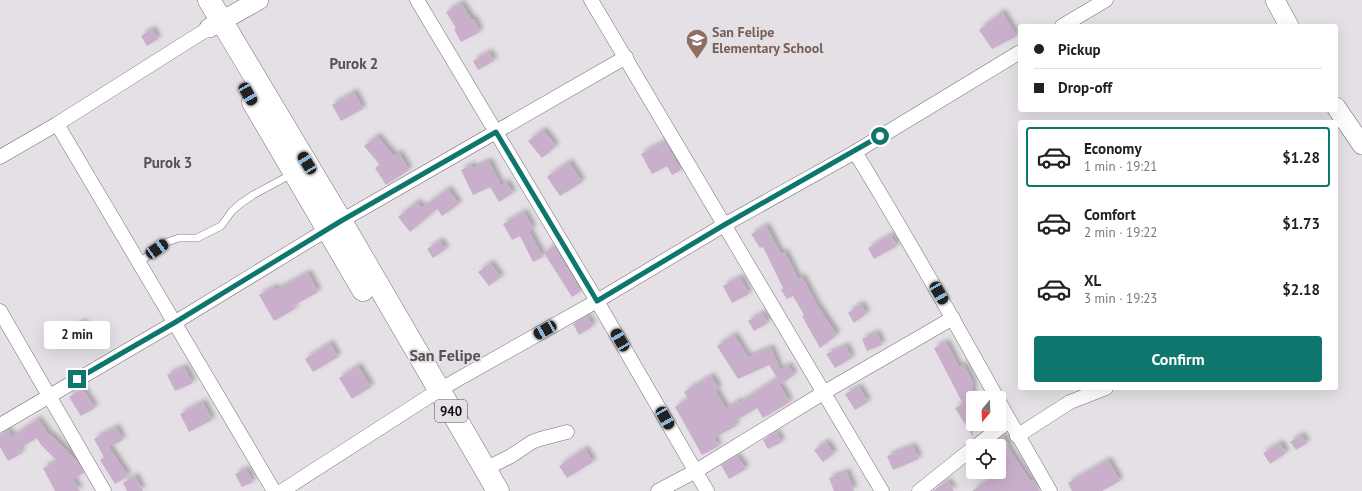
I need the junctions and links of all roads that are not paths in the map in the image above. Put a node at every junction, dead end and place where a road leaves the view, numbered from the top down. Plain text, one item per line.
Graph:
1 (193, 0) edge
2 (209, 0) edge
3 (259, 0) edge
4 (417, 0) edge
5 (591, 0) edge
6 (1106, 0) edge
7 (1276, 0) edge
8 (215, 24) junction
9 (1065, 24) edge
10 (1288, 24) edge
11 (1018, 53) edge
12 (626, 57) junction
13 (1338, 110) edge
14 (57, 124) junction
15 (496, 132) junction
16 (1362, 145) edge
17 (855, 152) junction
18 (0, 157) edge
19 (294, 172) junction
20 (335, 225) junction
21 (724, 225) junction
22 (138, 263) junction
23 (597, 301) junction
24 (0, 310) edge
25 (953, 318) junction
26 (174, 323) junction
27 (1101, 390) edge
28 (993, 391) edge
29 (823, 392) junction
30 (433, 394) junction
31 (50, 395) junction
32 (1006, 415) edge
33 (1009, 421) junction
34 (0, 425) edge
35 (567, 432) dead end
36 (1017, 436) junction
37 (985, 439) edge
38 (966, 454) edge
39 (485, 469) junction
40 (696, 470) junction
41 (104, 491) edge
42 (274, 491) edge
43 (282, 491) edge
44 (481, 491) edge
45 (498, 491) edge
46 (658, 491) edge
47 (707, 491) edge
48 (882, 491) edge
49 (919, 491) edge
50 (1050, 491) edge

1 - 8 highway, 940
2 - 8 highway, 940
3 - 8 street
4 - 15 street
5 - 12 street
6 - 9 street
7 - 10 street
8 - 14 street
8 - 19 highway, 940
8 - 20 highway, 940
11 - 17 street
12 - 15 street
12 - 21 street
13 - 16 street
14 - 18 street
14 - 22 street
15 - 20 street
15 - 23 street
17 - 21 street
17 - 25 street
19 - 20 highway, 940
19 - 22 lane
20 - 26 street
20 - 30 highway, 940
21 - 23 street
21 - 29 street
22 - 26 street
23 - 30 street
23 - 40 street
24 - 31 street
25 - 28 street
25 - 29 street
26 - 31 street
26 - 42 street
27 - 36 street
29 - 40 street
29 - 48 street
30 - 39 highway, 940
30 - 43 street
30 - 44 highway, 940
31 - 34 street
31 - 41 street
32 - 33 street
33 - 36 street
33 - 37 street
35 - 39 street
36 - 50 street
38 - 49 street
39 - 45 highway, 940
40 - 46 street
40 - 47 street

